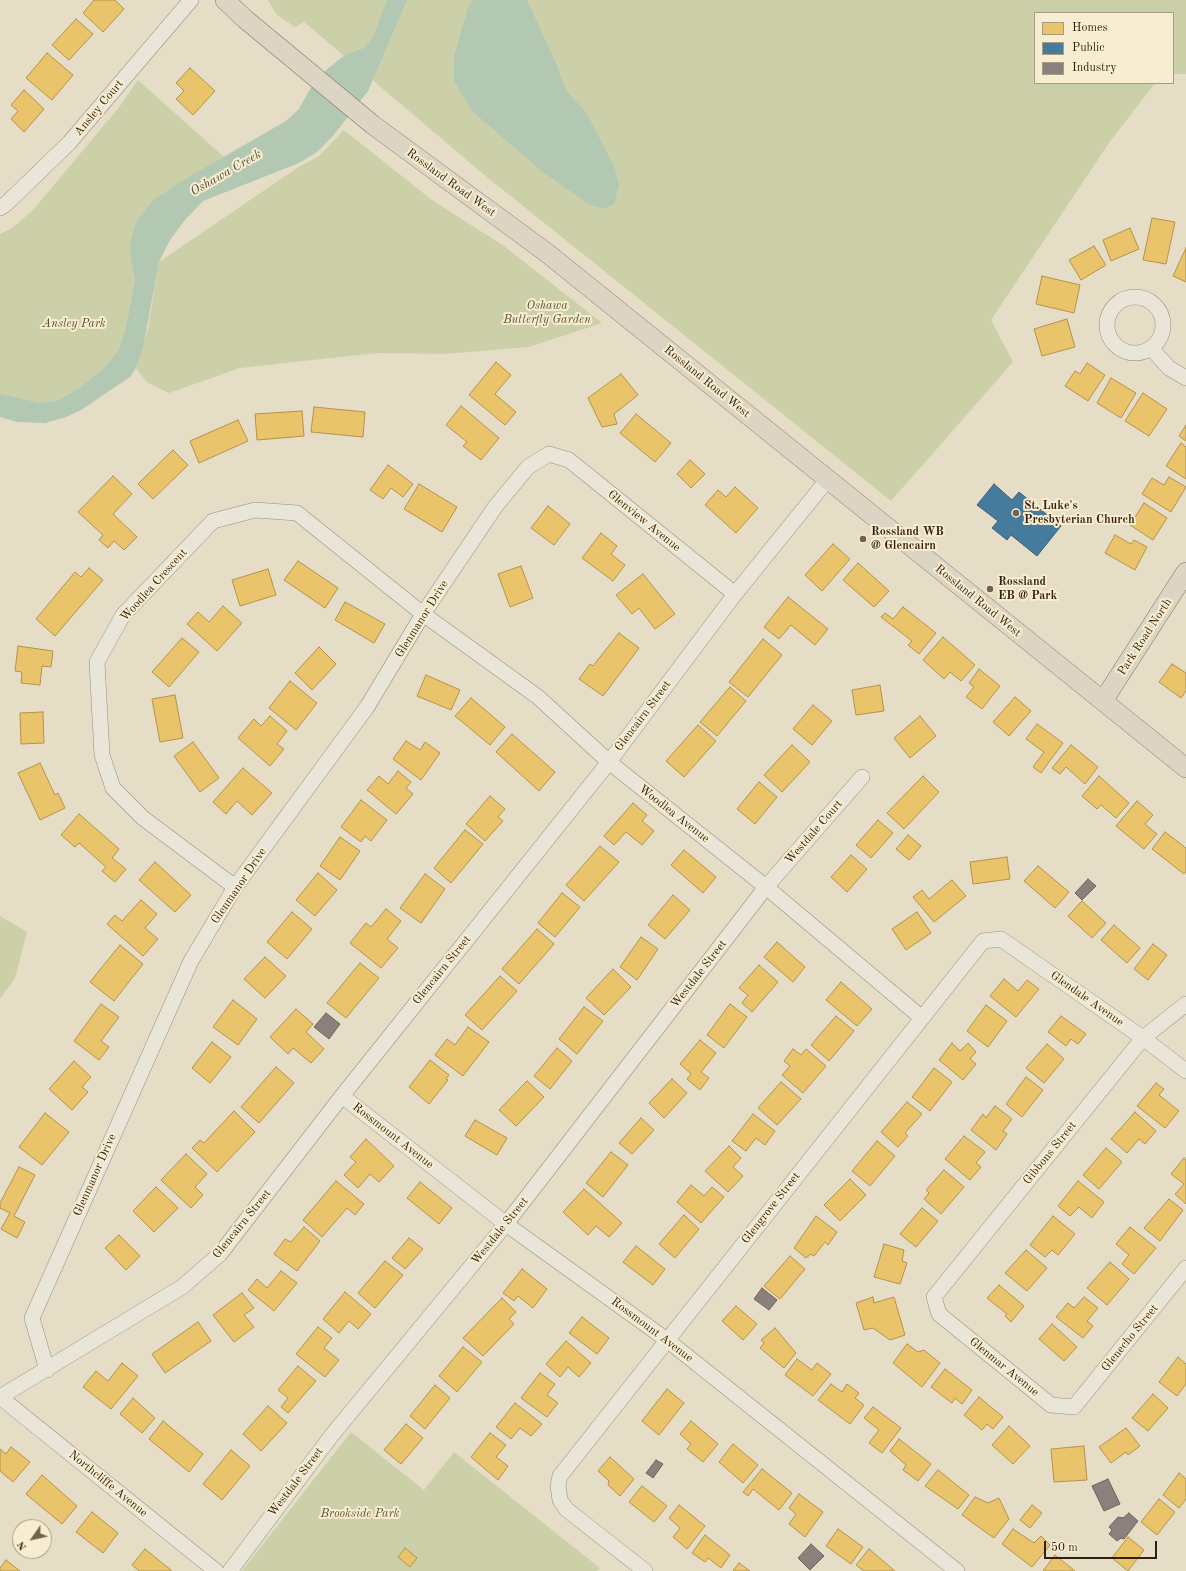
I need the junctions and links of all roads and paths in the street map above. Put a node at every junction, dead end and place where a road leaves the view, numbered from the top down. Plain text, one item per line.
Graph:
1 (191, 0) edge
2 (225, 0) edge
3 (0, 208) edge
4 (1151, 348) dead end
5 (1186, 378) edge
6 (549, 454) joint
7 (828, 479) junction
8 (1186, 572) edge
9 (735, 594) junction
10 (424, 614) junction
11 (1103, 701) junction
12 (609, 762) junction
13 (1186, 768) edge
14 (862, 777) dead end
15 (235, 887) junction
16 (766, 887) junction
17 (983, 941) joint
18 (1186, 1004) edge
19 (922, 1018) junction
20 (1143, 1038) junction
21 (1186, 1071) edge
22 (342, 1096) junction
23 (506, 1224) junction
24 (1186, 1268) edge
25 (939, 1314) joint
26 (667, 1340) junction
27 (47, 1370) junction
28 (0, 1397) edge
29 (1074, 1407) joint
30 (216, 1571) edge
31 (230, 1571) edge
32 (646, 1571) edge
33 (957, 1571) edge

1 - 3 street, Ansley Court
2 - 7 main road, Rossland Road West
4 - 5 street
6 - 9 street, Glenview Avenue
6 - 10 street, Glenmanor Drive
7 - 9 street, Glencairn Street
7 - 11 main road, Rossland Road West
8 - 11 main road, Park Road North
9 - 12 street, Glencairn Street
10 - 12 street, Woodlea Avenue
10 - 15 street, Glenmanor Drive
10 - 15 street, Woodlea Crescent
11 - 13 main road, Rossland Road West
12 - 16 street, Woodlea Avenue
12 - 22 street, Glencairn Street
14 - 16 street, Westdale Court
15 - 27 street, Glenmanor Drive
16 - 19 street, Woodlea Avenue
16 - 23 street, Westdale Street
17 - 19 street, Glengrove Street
17 - 20 street, Glendale Avenue
18 - 20 street, Gibbons Street
19 - 26 street, Glengrove Street
20 - 21 street, Glendale Avenue
20 - 25 street, Gibbons Street
22 - 23 street, Rossmount Avenue
22 - 27 street, Glencairn Street
23 - 26 street, Rossmount Avenue
23 - 31 street, Westdale Street
24 - 29 street, Glenecho Street
25 - 29 street, Glenmar Avenue
26 - 32 street, Glengrove Street
26 - 33 street, Rossmount Avenue
27 - 28 street, Glencairn Street
28 - 30 street, Northcliffe Avenue

